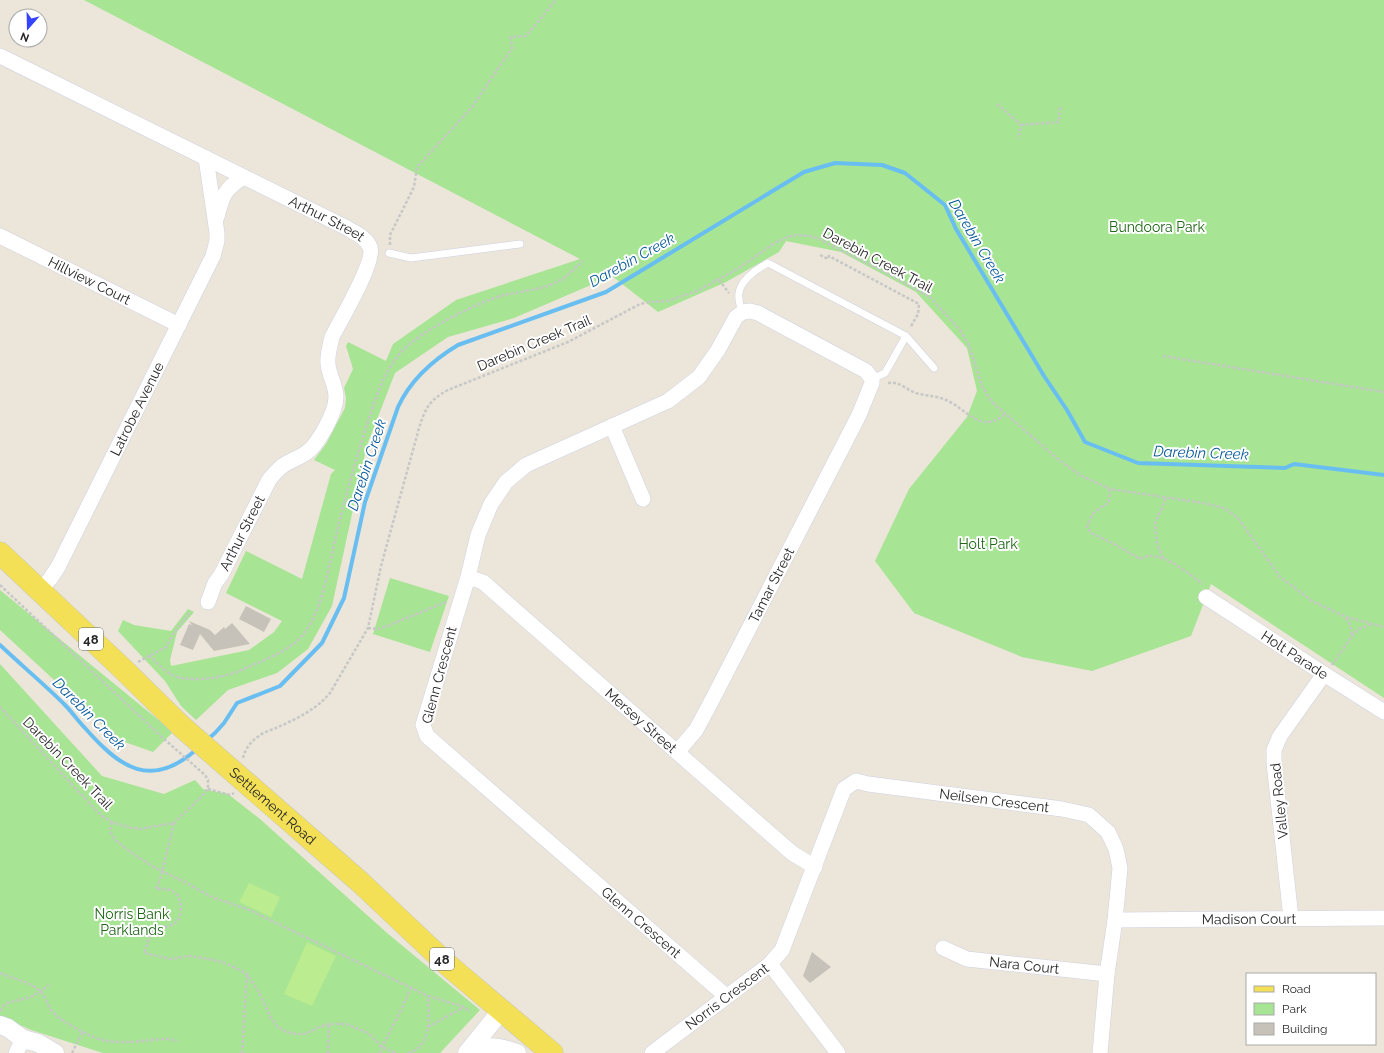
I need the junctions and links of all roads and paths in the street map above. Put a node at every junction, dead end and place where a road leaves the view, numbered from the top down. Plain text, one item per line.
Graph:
1 (556, 0) edge
2 (0, 56) edge
3 (997, 104) dead end
4 (1060, 106) dead end
5 (1021, 125) junction
6 (1018, 140) dead end
7 (206, 158) junction
8 (244, 177) junction
9 (216, 222) junction
10 (0, 236) edge
11 (520, 244) dead end
12 (389, 253) joint
13 (820, 255) dead end
14 (583, 261) dead end
15 (719, 280) junction
16 (730, 295) dead end
17 (743, 312) junction
18 (179, 325) junction
19 (906, 336) junction
20 (1163, 356) dead end
21 (934, 368) dead end
22 (872, 379) junction
23 (886, 383) dead end
24 (1384, 392) edge
25 (1005, 414) junction
26 (612, 426) junction
27 (1110, 489) junction
28 (1166, 498) junction
29 (643, 499) dead end
30 (0, 553) edge
31 (1163, 559) junction
32 (468, 576) junction
33 (0, 585) edge
34 (40, 590) junction
35 (1207, 592) joint
36 (460, 601) junction
37 (208, 602) dead end
38 (192, 611) dead end
39 (1346, 617) junction
40 (1371, 624) junction
41 (368, 628) junction
42 (1384, 628) edge
43 (1352, 636) junction
44 (149, 655) junction
45 (123, 668) junction
46 (1324, 674) junction
47 (0, 706) edge
48 (1384, 712) edge
49 (678, 752) junction
50 (247, 763) dead end
51 (112, 822) junction
52 (174, 823) junction
53 (815, 866) junction
54 (161, 871) junction
55 (1291, 918) junction
56 (1384, 918) edge
57 (1115, 920) junction
58 (943, 948) dead end
59 (770, 964) junction
60 (0, 973) edge
61 (247, 974) junction
62 (1107, 974) junction
63 (48, 985) dead end
64 (411, 987) junction
65 (40, 991) junction
66 (428, 996) junction
67 (726, 996) junction
68 (464, 1007) junction
69 (0, 1011) edge
70 (501, 1011) junction
71 (470, 1012) dead end
72 (329, 1024) junction
73 (0, 1025) edge
74 (428, 1028) junction
75 (83, 1031) junction
76 (0, 1033) edge
77 (177, 1041) dead end
78 (19, 1047) edge
79 (382, 1047) junction
80 (36, 1053) edge
81 (55, 1053) edge
82 (72, 1053) edge
83 (242, 1053) edge
84 (328, 1053) edge
85 (380, 1053) edge
86 (396, 1053) edge
87 (408, 1053) edge
88 (467, 1053) edge
89 (472, 1053) edge
90 (517, 1053) edge
91 (552, 1053) edge
92 (652, 1053) edge
93 (838, 1053) edge
94 (1100, 1053) edge

1 - 12 path
2 - 7 street, Arthur Street
3 - 5 path
4 - 5 path
5 - 6 path
7 - 8 street, Arthur Street
7 - 9 street, Latrobe Avenue
8 - 9 street, Latrobe Avenue
8 - 37 street, Arthur Street
9 - 18 street, Latrobe Avenue
10 - 18 street, Hillview Court
11 - 12 lane
13 - 19 path
14 - 44 path
15 - 16 path
15 - 25 path, Darebin Creek Trail
15 - 41 path, Darebin Creek Trail
17 - 19 lane
17 - 22 street
17 - 26 street, Glenn Crescent
18 - 34 street, Latrobe Avenue
19 - 21 lane
19 - 22 lane
20 - 24 path
22 - 49 street, Tamar Street
23 - 25 path
25 - 27 path, Darebin Creek Trail
26 - 29 street
26 - 32 street, Glenn Crescent
27 - 28 path, Darebin Creek Trail
27 - 31 path
28 - 31 path
28 - 39 path, Darebin Creek Trail
30 - 34 main road, Settlement Road / 48
31 - 35 path
32 - 36 street, Glenn Crescent
32 - 49 street, Mersey Street
33 - 52 path
34 - 45 main road, Settlement Road / 48
35 - 46 street, Holt Parade
36 - 41 path
36 - 67 street, Glenn Crescent
38 - 44 path
39 - 40 path, Darebin Creek Trail
39 - 43 path
40 - 42 path, Darebin Creek Trail
40 - 43 path
41 - 50 path, Darebin Creek Trail
43 - 46 path
44 - 45 path
45 - 70 main road, Settlement Road / 48
46 - 48 street, Holt Parade
46 - 55 street, Valley Road
47 - 51 path, Darebin Creek Trail
49 - 53 street, Mersey Street
51 - 52 path, Darebin Creek Trail
51 - 54 path
52 - 54 path
53 - 57 street, Neilsen Crescent
53 - 59 street, Neilsen Crescent
54 - 61 path
54 - 64 path
55 - 56 street, Madison Court
55 - 57 street, Madison Court
57 - 62 street, Neilsen Crescent
58 - 62 street, Nara Court
59 - 67 street, Norris Crescent
59 - 93 street, Norris Crescent
60 - 65 path
61 - 72 path
61 - 83 path
62 - 94 street, Neilsen Crescent
63 - 65 path
64 - 66 path
64 - 79 path
65 - 69 path
65 - 75 path
66 - 68 path
66 - 74 path
67 - 92 street, Norris Crescent
68 - 71 path
68 - 74 path
70 - 88 street
70 - 91 main road, Settlement Road / 48
72 - 79 path
72 - 84 path
73 - 78 street
74 - 87 path
75 - 77 path
75 - 82 path
76 - 78 street
78 - 80 street
78 - 81 street
79 - 85 path
79 - 86 path
89 - 90 street

